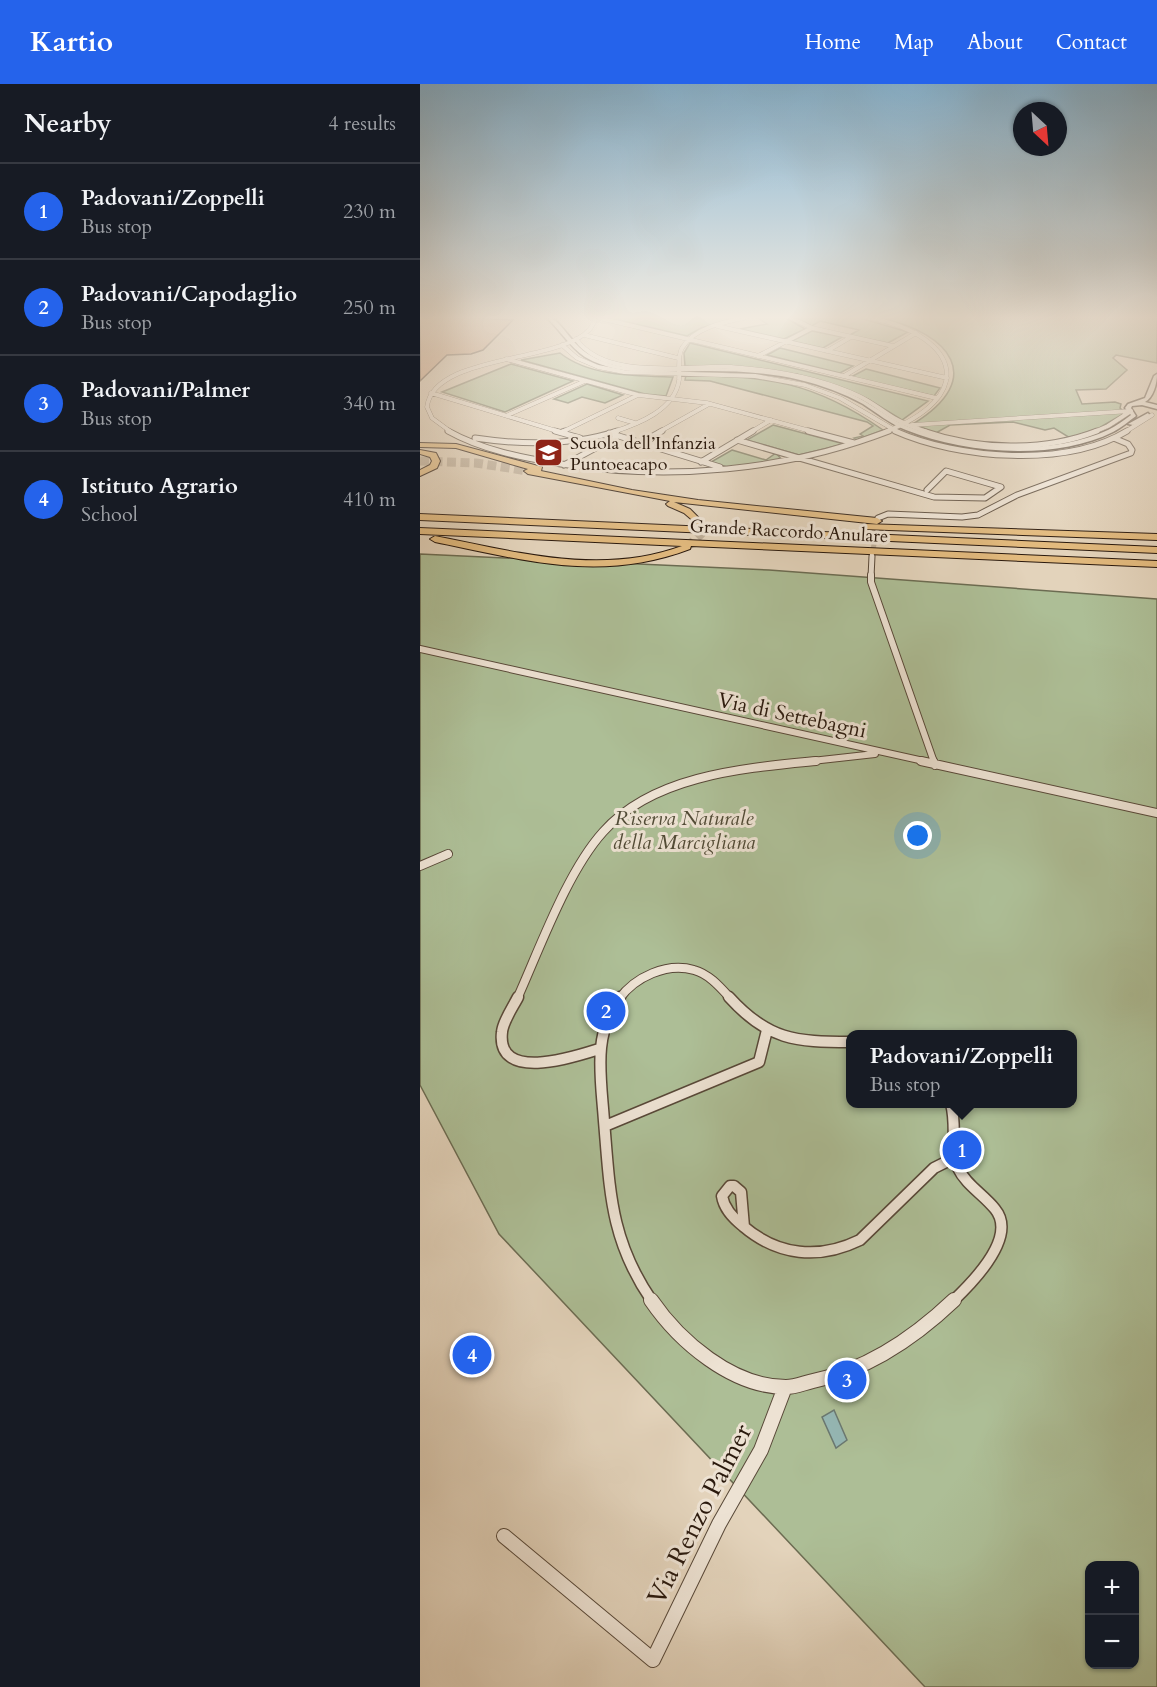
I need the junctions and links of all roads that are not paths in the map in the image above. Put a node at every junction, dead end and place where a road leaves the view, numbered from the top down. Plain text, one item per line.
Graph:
1 (431, 393) joint
2 (559, 393) edge
3 (630, 393) edge
4 (673, 393) edge
5 (827, 393) edge
6 (836, 393) edge
7 (850, 393) edge
8 (914, 393) edge
9 (939, 393) edge
10 (1150, 393) edge
11 (638, 395) junction
12 (671, 398) junction
13 (936, 398) junction
14 (1156, 399) edge
15 (868, 401) junction
16 (855, 402) junction
17 (1138, 403) junction
18 (709, 404) junction
19 (1156, 407) edge
20 (1131, 411) junction
21 (1152, 415) edge
22 (508, 416) junction
23 (618, 418) dead end
24 (771, 420) junction
25 (636, 423) junction
26 (912, 425) dead end
27 (898, 427) junction
28 (564, 433) junction
29 (609, 433) junction
30 (457, 434) junction
31 (618, 436) junction
32 (582, 439) junction
33 (1116, 439) dead end
34 (737, 440) junction
35 (564, 441) junction
36 (528, 443) junction
37 (640, 443) junction
38 (855, 443) junction
39 (420, 445) edge
40 (961, 445) junction
41 (420, 452) edge
42 (780, 452) junction
43 (817, 454) junction
44 (513, 455) junction
45 (799, 458) junction
46 (787, 460) junction
47 (701, 462) junction
48 (564, 465) junction
49 (726, 468) junction
50 (835, 468) junction
51 (702, 470) junction
52 (528, 471) tunnel mouth
53 (420, 473) edge
54 (585, 483) junction
55 (927, 490) dead end
56 (754, 509) junction
57 (420, 517) edge
58 (878, 518) dead end
59 (698, 522) dead end
60 (538, 523) junction
61 (420, 524) edge
62 (985, 530) junction
63 (420, 531) edge
64 (420, 537) edge
65 (1157, 537) edge
66 (420, 542) edge
67 (687, 547) tunnel mouth
68 (1157, 550) edge
69 (498, 551) junction
70 (872, 556) tunnel mouth
71 (1157, 557) edge
72 (1157, 565) edge
73 (420, 649) edge
74 (842, 744) junction
75 (883, 753) junction
76 (837, 759) junction
77 (935, 765) junction
78 (1157, 813) edge
79 (448, 854) dead end
80 (420, 866) edge
81 (767, 1030) junction
82 (846, 1042) edge
83 (599, 1049) junction
84 (951, 1108) edge
85 (605, 1126) junction
86 (956, 1157) junction
87 (744, 1227) dead end
88 (785, 1387) junction
89 (504, 1536) dead end

1 - 22 street
1 - 30 street
2 - 22 street
3 - 11 street
4 - 12 street
5 - 16 street
6 - 16 street
7 - 15 street
8 - 13 street
9 - 13 street
10 - 17 street
11 - 12 street
11 - 28 street
12 - 18 street
12 - 25 street
13 - 27 street
14 - 19 street
15 - 16 street
15 - 27 street
16 - 27 street
17 - 19 street
17 - 20 street
18 - 24 street
18 - 37 street
20 - 21 street
20 - 26 street
20 - 40 street
21 - 40 street
22 - 28 street
23 - 25 street
24 - 34 street
24 - 38 street
25 - 29 street
27 - 38 street
27 - 40 street
28 - 32 street
28 - 35 street
29 - 31 street
29 - 32 street
30 - 36 street
30 - 44 street
31 - 37 street
31 - 48 street
32 - 35 street
33 - 58 street
34 - 42 street
34 - 47 street
35 - 36 street
36 - 44 street
37 - 47 street
38 - 43 street
39 - 56 highway
41 - 53 highway
42 - 45 street
42 - 46 street
43 - 45 street
43 - 50 street
44 - 48 street
45 - 46 street
45 - 50 street
46 - 49 street
47 - 49 street
47 - 51 street
48 - 51 street
49 - 51 street
50 - 55 street
52 - 54 highway
54 - 56 highway
54 - 59 highway
56 - 62 highway
57 - 60 highway, Grande Raccordo Anulare
60 - 62 highway
60 - 68 highway, Grande Raccordo Anulare
61 - 71 highway, Grande Raccordo Anulare
62 - 65 highway
63 - 72 highway, Grande Raccordo Anulare
64 - 69 highway
66 - 69 highway
67 - 69 highway
70 - 77 street
73 - 74 street, Via di Settebagni
74 - 75 street, Via di Settebagni
74 - 76 street
75 - 76 street
75 - 77 street, Via di Settebagni
76 - 83 street
77 - 78 street, Via di Settebagni
79 - 80 street
81 - 82 street
81 - 83 street
81 - 85 street
83 - 85 street
84 - 86 street
85 - 88 street
86 - 87 street
86 - 88 street
88 - 89 street, Via Renzo Palmer

